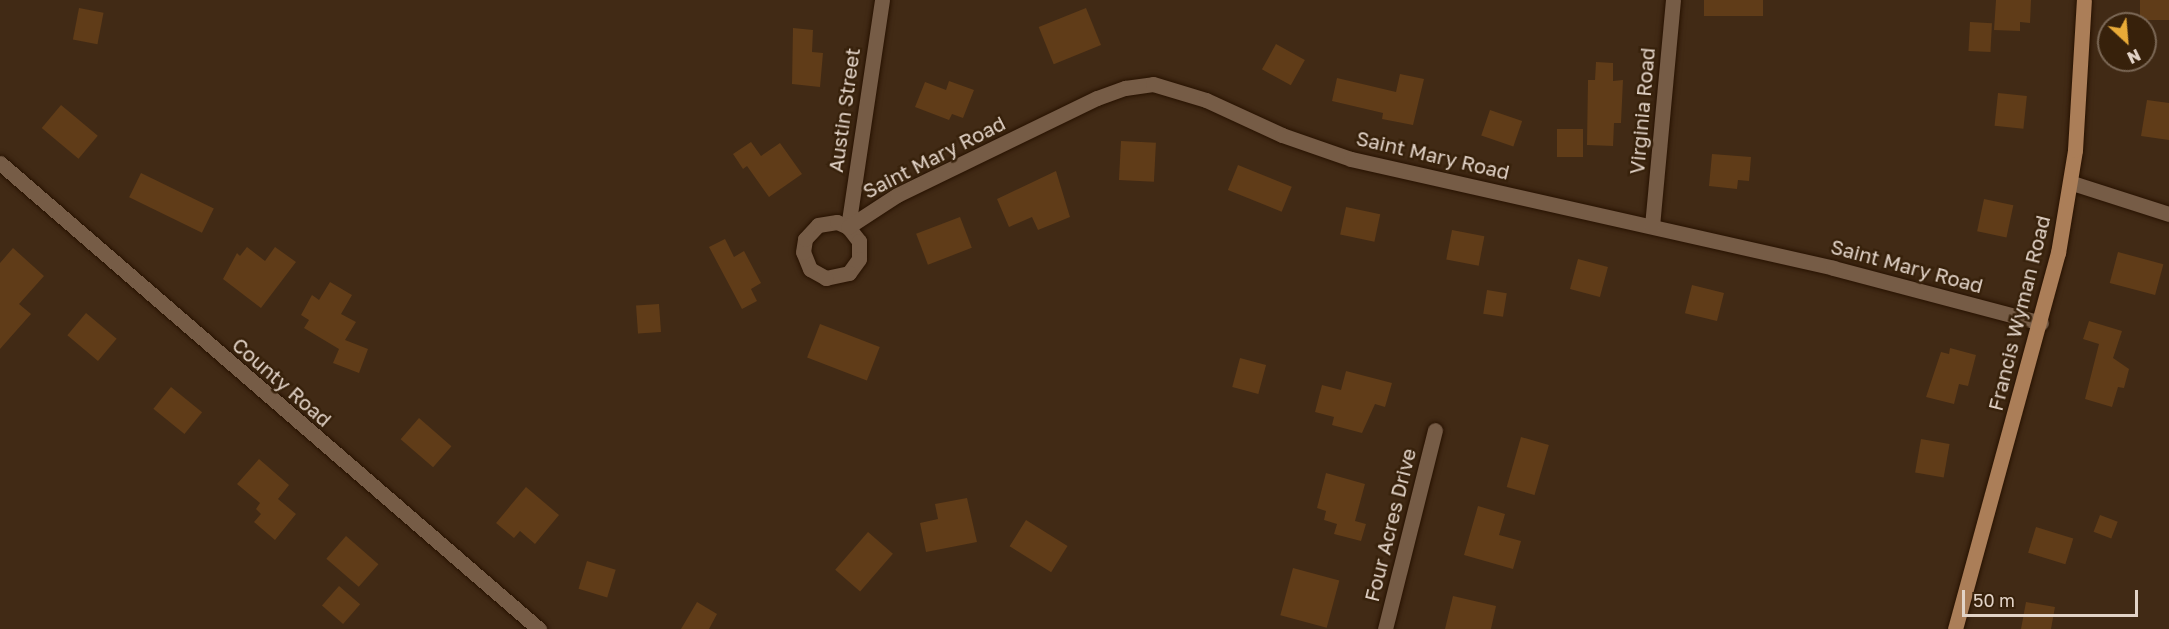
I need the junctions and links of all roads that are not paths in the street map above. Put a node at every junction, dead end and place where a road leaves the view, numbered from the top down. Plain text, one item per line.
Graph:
1 (882, 0) edge
2 (1673, 0) edge
3 (2084, 0) edge
4 (0, 163) edge
5 (2072, 183) junction
6 (2169, 214) edge
7 (1652, 226) junction
8 (848, 227) joint
9 (2041, 323) junction
10 (1435, 430) dead end
11 (539, 629) edge
12 (1385, 629) edge
13 (1955, 629) edge

1 - 8 street, Austin Street
2 - 7 street, Virginia Road
3 - 5 main road, Francis Wyman Road
4 - 11 street, County Road
5 - 6 street
5 - 9 main road, Francis Wyman Road
7 - 8 street, Saint Mary Road
7 - 9 street, Saint Mary Road
9 - 13 main road, Francis Wyman Road
10 - 12 street, Four Acres Drive

